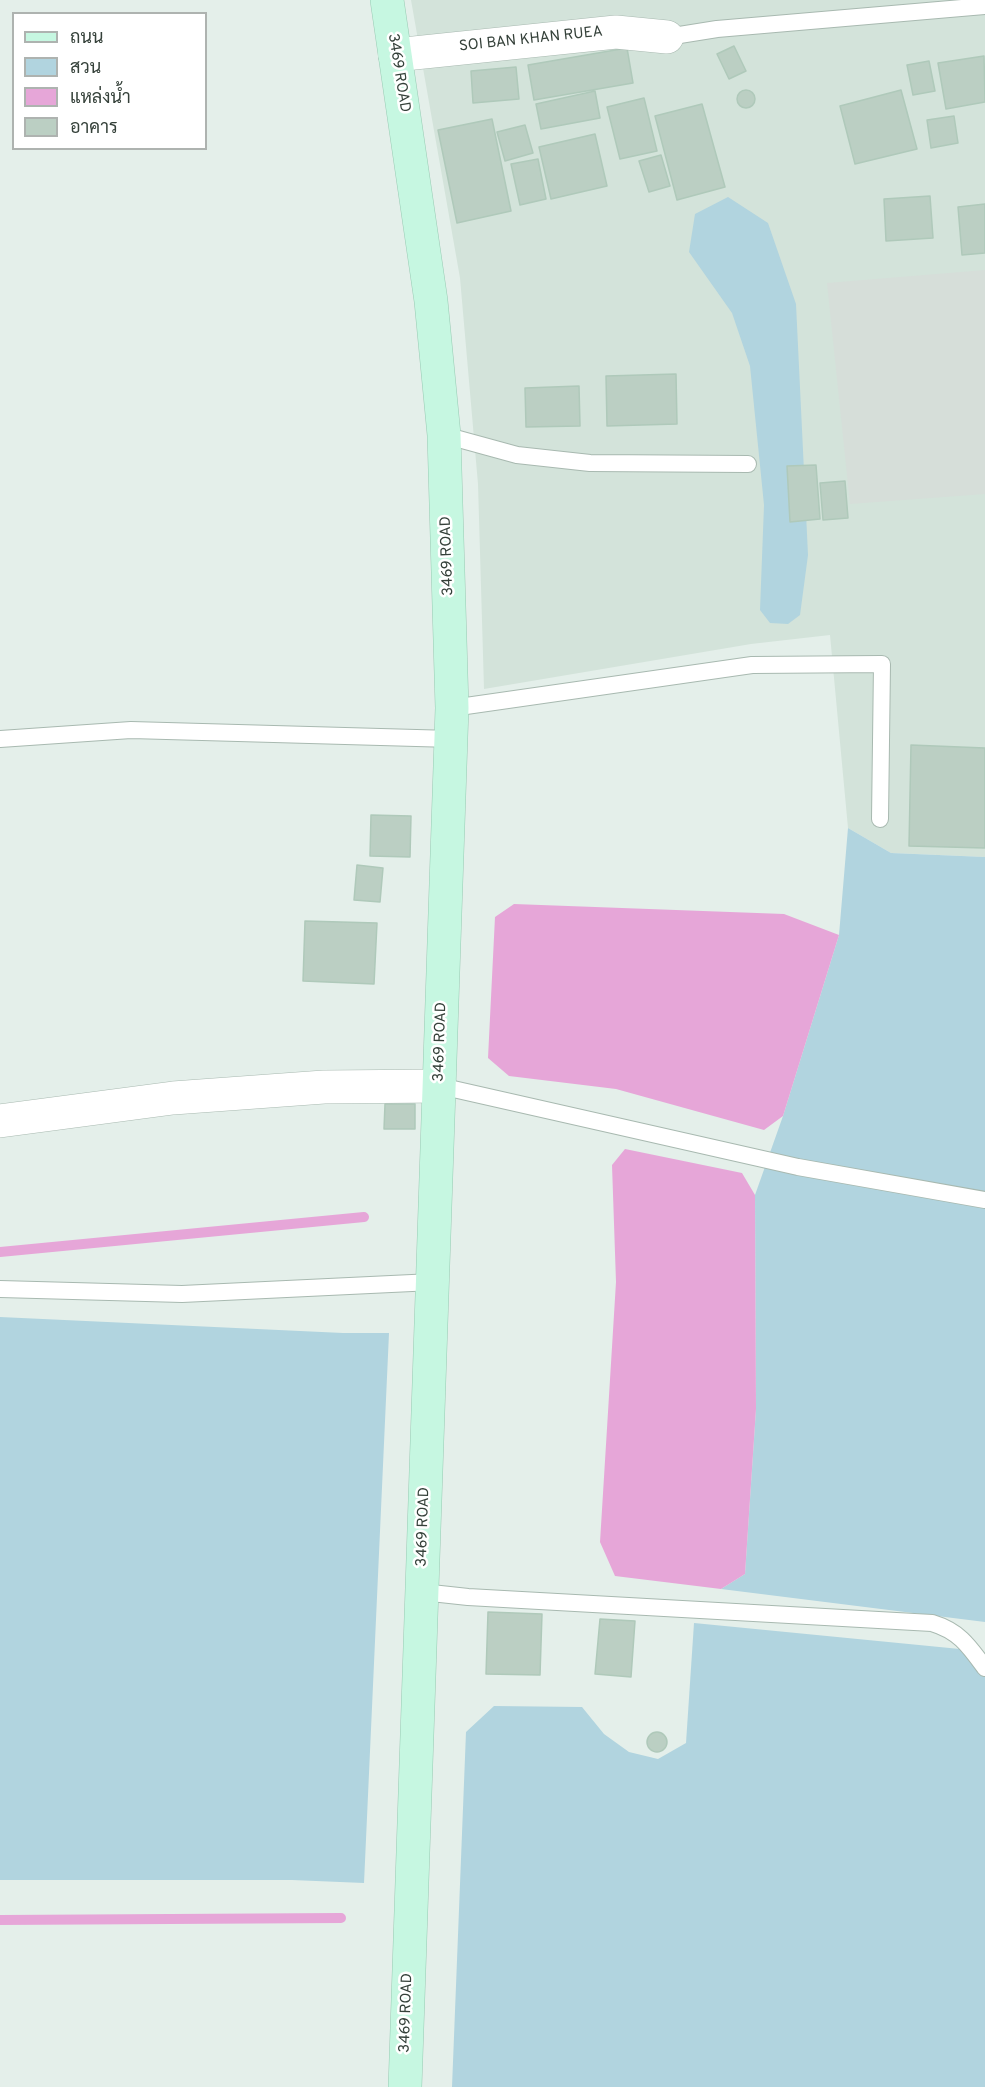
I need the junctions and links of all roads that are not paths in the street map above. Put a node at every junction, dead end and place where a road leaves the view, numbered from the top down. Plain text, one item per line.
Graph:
1 (387, 0) edge
2 (985, 6) edge
3 (667, 37) joint
4 (395, 55) junction
5 (444, 435) junction
6 (748, 464) dead end
7 (452, 724) junction
8 (0, 739) edge
9 (880, 819) dead end
10 (440, 1086) junction
11 (0, 1121) edge
12 (985, 1200) edge
13 (433, 1282) junction
14 (0, 1289) edge
15 (422, 1592) junction
16 (985, 1668) edge
17 (405, 2087) edge

1 - 4 street, 3469 ROAD
2 - 3 lane
3 - 4 street, SOI BAN KHAN RUEA
4 - 5 street, 3469 ROAD
5 - 6 lane
5 - 7 street, 3469 ROAD
7 - 8 lane
7 - 9 lane
7 - 10 street, 3469 ROAD
10 - 11 street
10 - 12 lane
10 - 13 street, 3469 ROAD
13 - 14 lane
13 - 15 street, 3469 ROAD
15 - 16 lane
15 - 17 street, 3469 ROAD

